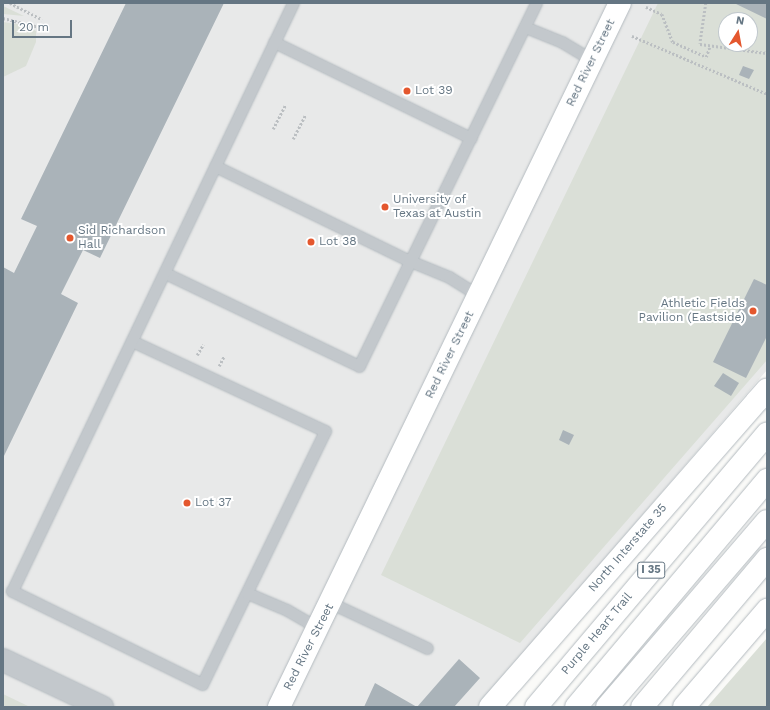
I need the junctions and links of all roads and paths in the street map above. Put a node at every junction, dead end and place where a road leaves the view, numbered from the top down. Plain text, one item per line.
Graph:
1 (10, 3) edge
2 (293, 3) edge
3 (536, 3) edge
4 (620, 3) edge
5 (706, 3) edge
6 (646, 8) dead end
7 (3, 18) edge
8 (42, 19) dead end
9 (525, 26) junction
10 (39, 27) dead end
11 (632, 36) dead end
12 (274, 42) junction
13 (710, 46) junction
14 (767, 53) edge
15 (592, 60) junction
16 (767, 94) edge
17 (286, 105) dead end
18 (305, 115) dead end
19 (273, 130) dead end
20 (471, 138) junction
21 (293, 140) dead end
22 (215, 166) junction
23 (410, 261) junction
24 (165, 273) junction
25 (478, 295) junction
26 (132, 341) junction
27 (764, 394) edge
28 (767, 434) edge
29 (767, 480) edge
30 (767, 521) edge
31 (767, 560) edge
32 (247, 593) junction
33 (331, 603) junction
34 (767, 610) edge
35 (318, 628) junction
36 (427, 648) dead end
37 (3, 660) edge
38 (102, 707) edge
39 (279, 707) edge
40 (490, 707) edge
41 (536, 707) edge
42 (576, 707) edge
43 (607, 707) edge
44 (642, 707) edge
45 (684, 707) edge

1 - 8 path
2 - 12 lane
3 - 9 lane
4 - 15 main road, Red River Street
5 - 13 path
6 - 13 path
7 - 10 path
9 - 15 lane
9 - 20 lane
11 - 16 path
12 - 20 lane
12 - 22 lane
13 - 14 path
15 - 25 main road, Red River Street
17 - 19 path
18 - 21 path
20 - 23 lane
22 - 23 lane
22 - 24 lane
23 - 24 lane
23 - 25 lane
24 - 26 lane
25 - 33 main road, Red River Street
26 - 32 lane
26 - 32 lane
27 - 40 main road, North Interstate 35
28 - 41 main road, Purple Heart Trail / I 35
29 - 42 main road, I 35
30 - 43 main road
31 - 44 main road
32 - 35 lane
33 - 35 main road, Red River Street
33 - 36 lane
34 - 45 main road
35 - 39 main road, Red River Street
37 - 38 street

